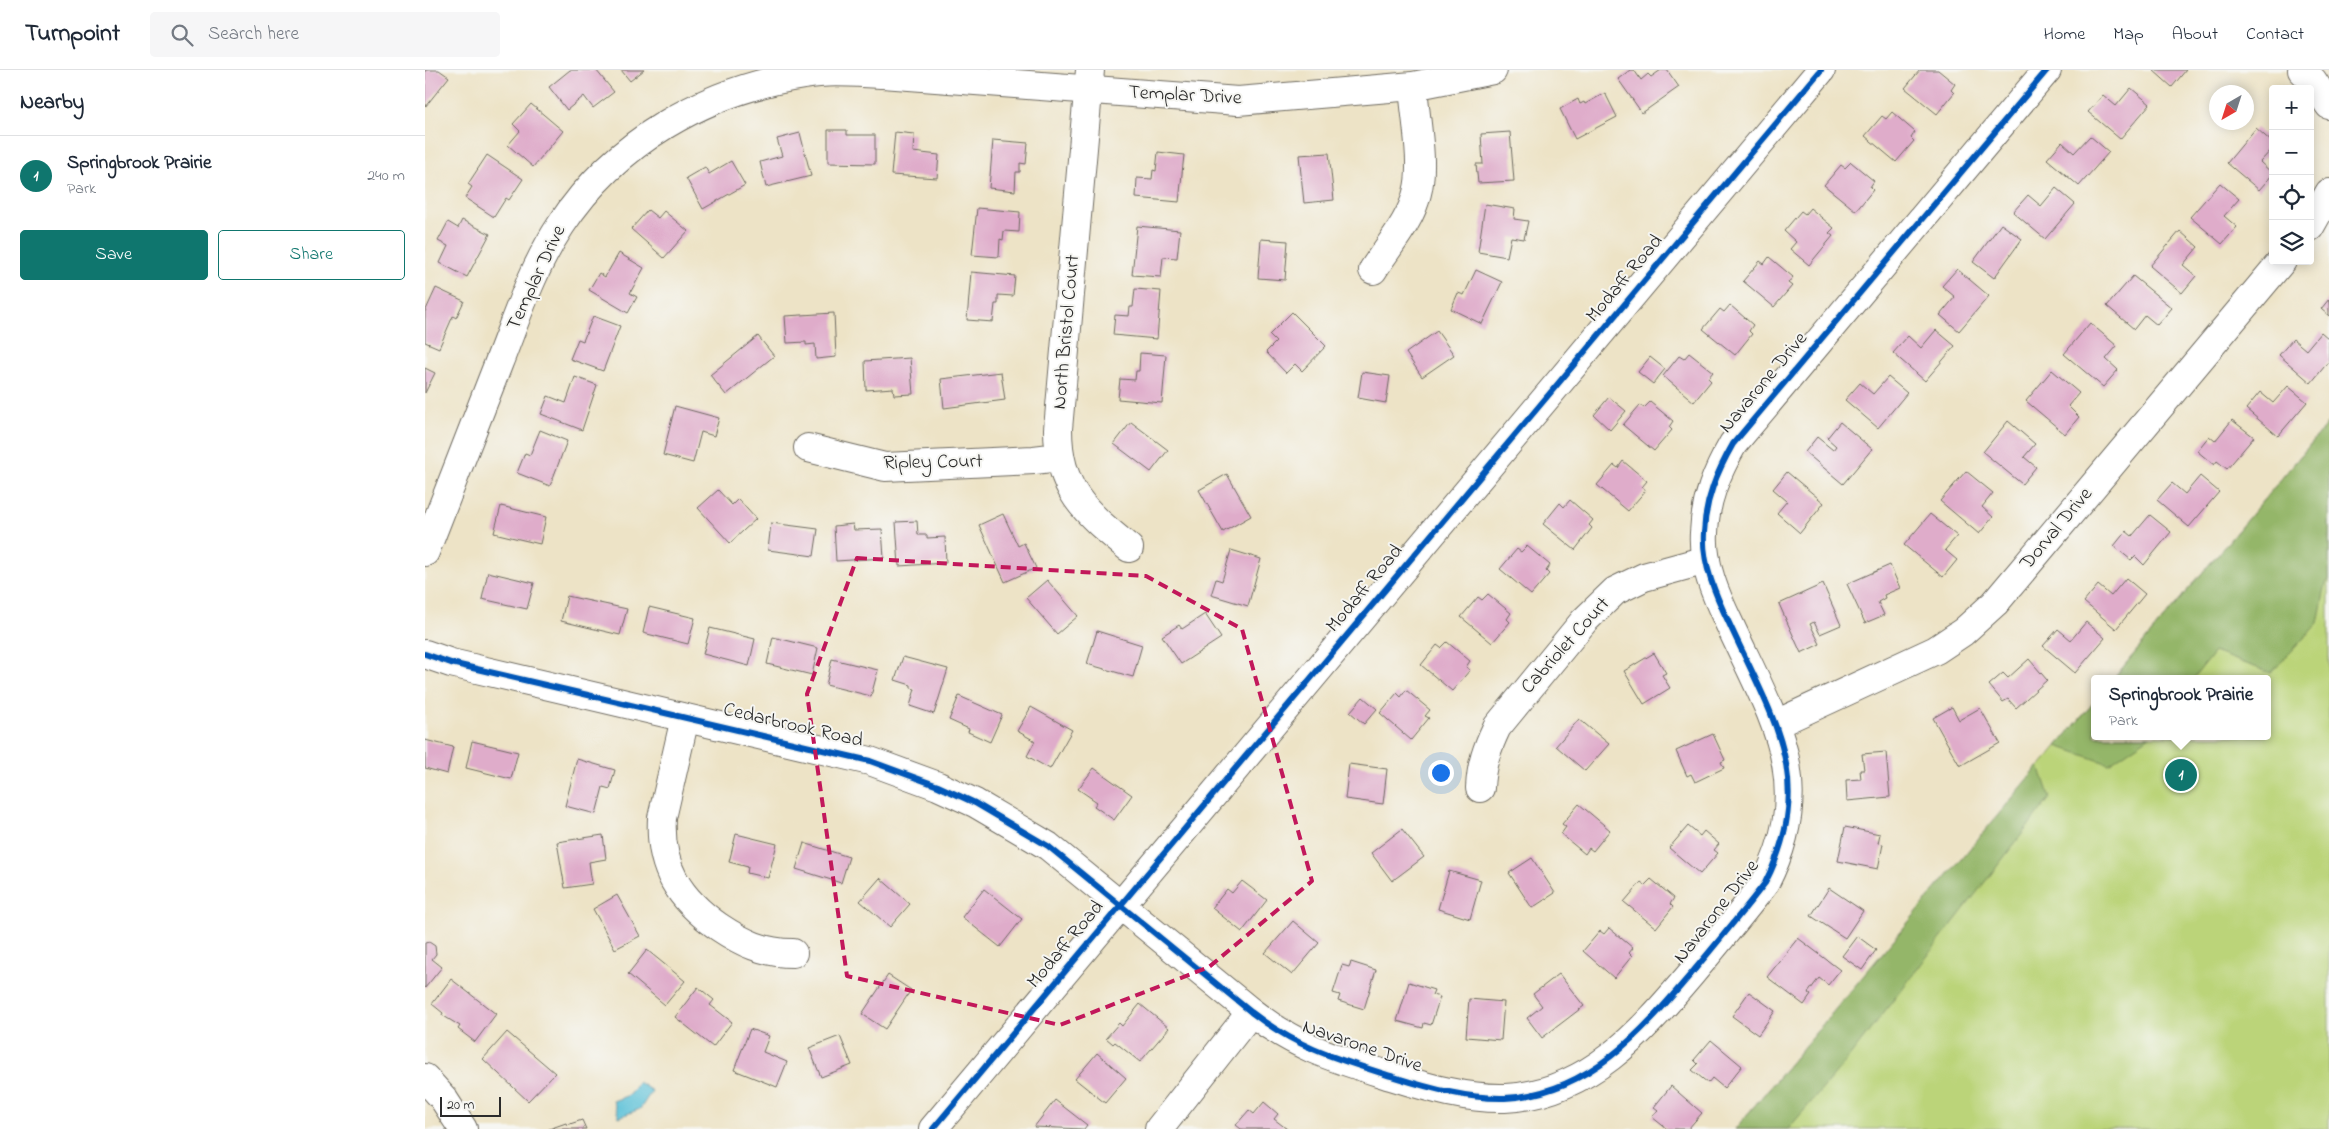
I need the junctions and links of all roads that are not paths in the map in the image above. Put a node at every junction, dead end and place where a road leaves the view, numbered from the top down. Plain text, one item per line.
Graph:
1 (1493, 70) edge
2 (1821, 70) edge
3 (2047, 70) edge
4 (2302, 70) edge
5 (803, 72) edge
6 (1089, 80) edge
7 (1413, 86) junction
8 (2329, 105) edge
9 (2329, 193) edge
10 (2314, 221) edge
11 (2279, 265) edge
12 (1373, 270) dead end
13 (808, 448) dead end
14 (1059, 457) junction
15 (1129, 548) dead end
16 (425, 552) edge
17 (1706, 560) junction
18 (425, 654) edge
19 (685, 718) junction
20 (1776, 724) junction
21 (1480, 788) dead end
22 (1121, 905) junction
23 (793, 954) dead end
24 (1251, 1012) junction
25 (425, 1078) edge
26 (463, 1129) edge
27 (933, 1129) edge
28 (1159, 1129) edge

1 - 7 street, Templar Drive
2 - 22 street, Modaff Road
3 - 17 street, Navarone Drive
4 - 8 street
5 - 6 street, Templar Drive
5 - 16 street, Templar Drive
6 - 7 street, Templar Drive
6 - 14 street, North Bristol Court
7 - 12 street
9 - 10 street
11 - 20 street, Dorval Drive
13 - 14 street, Ripley Court
14 - 15 street, North Bristol Court
17 - 20 street, Navarone Drive
17 - 21 street, Cabriolet Court
18 - 19 street, Cedarbrook Road
19 - 22 street, Cedarbrook Road
19 - 23 street
20 - 24 street, Navarone Drive
22 - 24 street, Navarone Drive
22 - 27 street, Modaff Road
24 - 28 street
25 - 26 street

